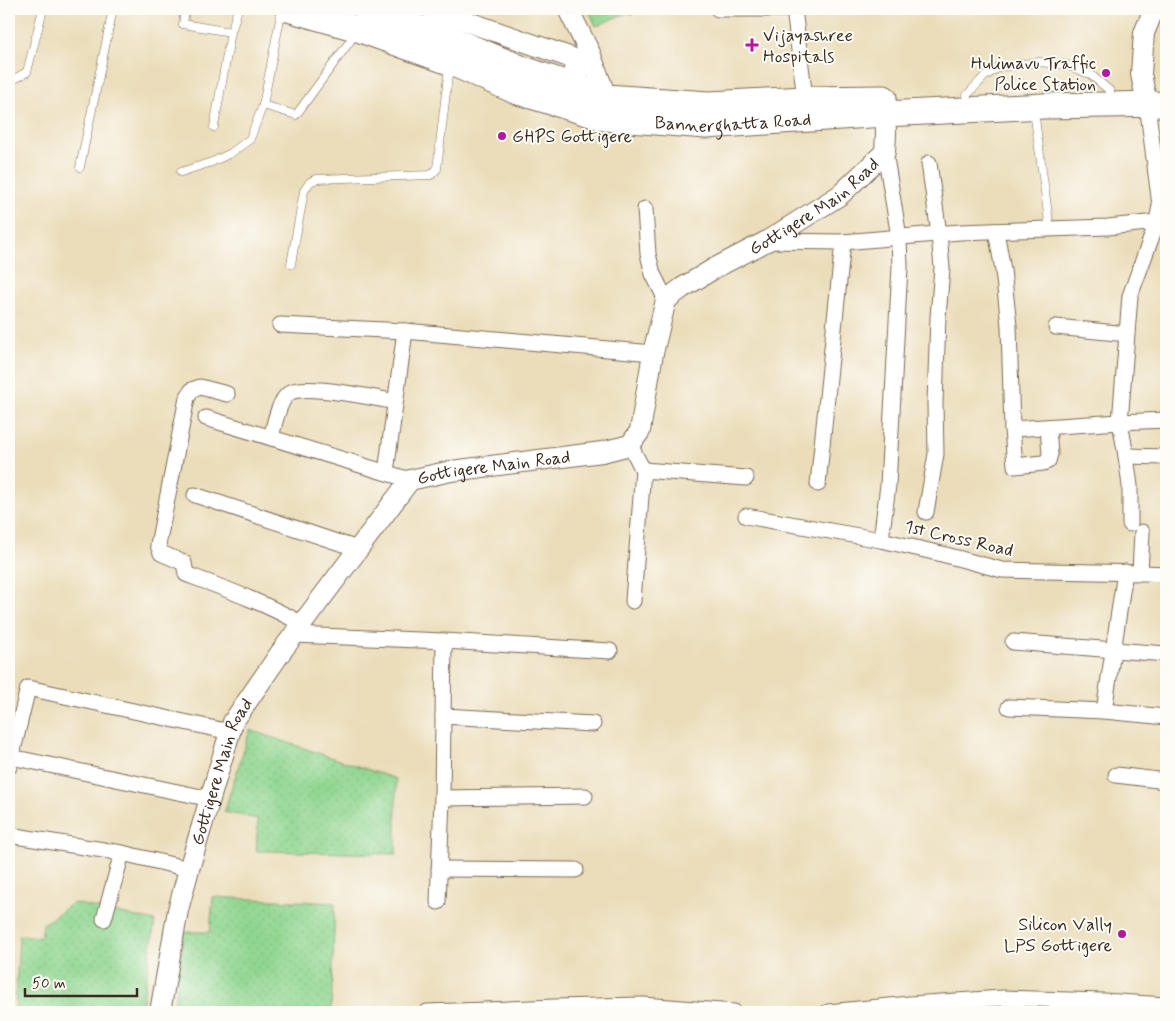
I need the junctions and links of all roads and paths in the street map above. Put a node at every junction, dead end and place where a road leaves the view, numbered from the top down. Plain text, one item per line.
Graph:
1 (43, 9) edge
2 (113, 9) edge
3 (185, 9) edge
4 (238, 9) edge
5 (282, 9) edge
6 (288, 9) edge
7 (431, 9) edge
8 (568, 9) edge
9 (718, 9) edge
10 (794, 9) edge
11 (1154, 9) edge
12 (362, 19) edge
13 (231, 32) junction
14 (449, 62) junction
15 (9, 76) edge
16 (581, 89) junction
17 (1156, 97) edge
18 (262, 105) junction
19 (885, 106) junction
20 (1034, 106) junction
21 (605, 107) junction
22 (806, 109) junction
23 (214, 127) dead end
24 (884, 152) junction
25 (929, 163) dead end
26 (80, 167) dead end
27 (181, 172) dead end
28 (645, 209) dead end
29 (1162, 223) edge
30 (1050, 229) junction
31 (996, 231) junction
32 (939, 234) junction
33 (899, 237) junction
34 (767, 241) junction
35 (843, 242) junction
36 (291, 264) dead end
37 (666, 300) junction
38 (280, 325) dead end
39 (1056, 327) dead end
40 (405, 331) junction
41 (1127, 334) junction
42 (653, 353) junction
43 (227, 394) dead end
44 (396, 402) junction
45 (206, 418) dead end
46 (1166, 420) edge
47 (1120, 422) junction
48 (1048, 427) junction
49 (1012, 429) junction
50 (271, 438) junction
51 (630, 445) junction
52 (1126, 456) junction
53 (1166, 457) edge
54 (643, 470) junction
55 (386, 472) junction
56 (746, 478) dead end
57 (410, 480) junction
58 (818, 484) dead end
59 (195, 495) dead end
60 (926, 512) dead end
61 (746, 516) dead end
62 (881, 540) junction
63 (358, 549) junction
64 (1133, 573) junction
65 (1166, 574) edge
66 (633, 601) dead end
67 (298, 629) junction
68 (444, 641) junction
69 (1012, 642) dead end
70 (1114, 650) junction
71 (610, 651) dead end
72 (1166, 654) edge
73 (1009, 707) dead end
74 (1104, 711) junction
75 (443, 716) junction
76 (1166, 717) edge
77 (593, 724) dead end
78 (230, 732) junction
79 (10, 762) edge
80 (1116, 775) dead end
81 (1166, 781) edge
82 (585, 796) dead end
83 (442, 798) junction
84 (211, 799) junction
85 (9, 835) edge
86 (122, 853) junction
87 (189, 869) junction
88 (439, 869) junction
89 (576, 870) dead end
90 (438, 902) dead end
91 (104, 919) dead end
92 (1166, 1004) edge
93 (488, 1011) edge
94 (160, 1012) edge
95 (427, 1012) edge
96 (434, 1012) edge
97 (734, 1012) edge
98 (828, 1012) edge

1 - 15 lane
2 - 26 lane
3 - 13 lane
4 - 13 lane
5 - 18 lane
6 - 12 main road, Bannerghatta Road
7 - 16 street
8 - 21 street
9 - 10 street
10 - 22 street
11 - 17 street
12 - 14 main road, Bannerghatta Road
12 - 16 main road
12 - 18 lane
13 - 23 lane
14 - 21 main road, Bannerghatta Road
14 - 36 lane
16 - 21 main road
17 - 19 main road, Bannerghatta Road
17 - 20 main road, Bannerghatta Road
17 - 29 street
18 - 27 lane
19 - 20 main road, Bannerghatta Road
19 - 22 main road, Bannerghatta Road
19 - 24 street, Gottigere Main Road
20 - 30 lane
21 - 22 main road, Bannerghatta Road
24 - 33 street
24 - 34 street, Gottigere Main Road
25 - 32 street
28 - 37 street
29 - 30 street
29 - 41 street
30 - 31 street
31 - 32 street
31 - 49 street
32 - 33 street
32 - 60 street
33 - 35 street
33 - 62 street
34 - 35 street
34 - 37 street, Gottigere Main Road
35 - 58 street
37 - 42 street
38 - 40 street
39 - 41 street
40 - 42 street
40 - 44 street
41 - 47 street
42 - 51 street
43 - 67 street
44 - 50 street
44 - 55 street
45 - 50 street
46 - 47 street
47 - 48 street
47 - 52 street
48 - 49 street
48 - 49 street
50 - 55 street
51 - 54 street
51 - 57 street, Gottigere Main Road
52 - 53 street
52 - 64 street
54 - 56 street
54 - 66 street
55 - 57 street
57 - 63 street, Gottigere Main Road
59 - 63 street
61 - 62 street, 1st Cross Road
62 - 64 street, 1st Cross Road
63 - 67 street, Gottigere Main Road
64 - 65 street, 1st Cross Road
64 - 70 street
67 - 68 street
67 - 78 street, Gottigere Main Road
68 - 71 street
68 - 75 street
69 - 70 street
70 - 72 street
70 - 74 street
73 - 74 street
74 - 76 street
75 - 77 street
75 - 83 street
78 - 79 street
78 - 84 street, Gottigere Main Road
79 - 84 street
80 - 81 street
82 - 83 street
83 - 88 street
84 - 87 street, Gottigere Main Road
85 - 86 street
86 - 87 street
86 - 91 street
87 - 94 street, Gottigere Main Road
88 - 89 street
88 - 90 street
92 - 98 street
93 - 96 street
93 - 97 street
95 - 96 street

